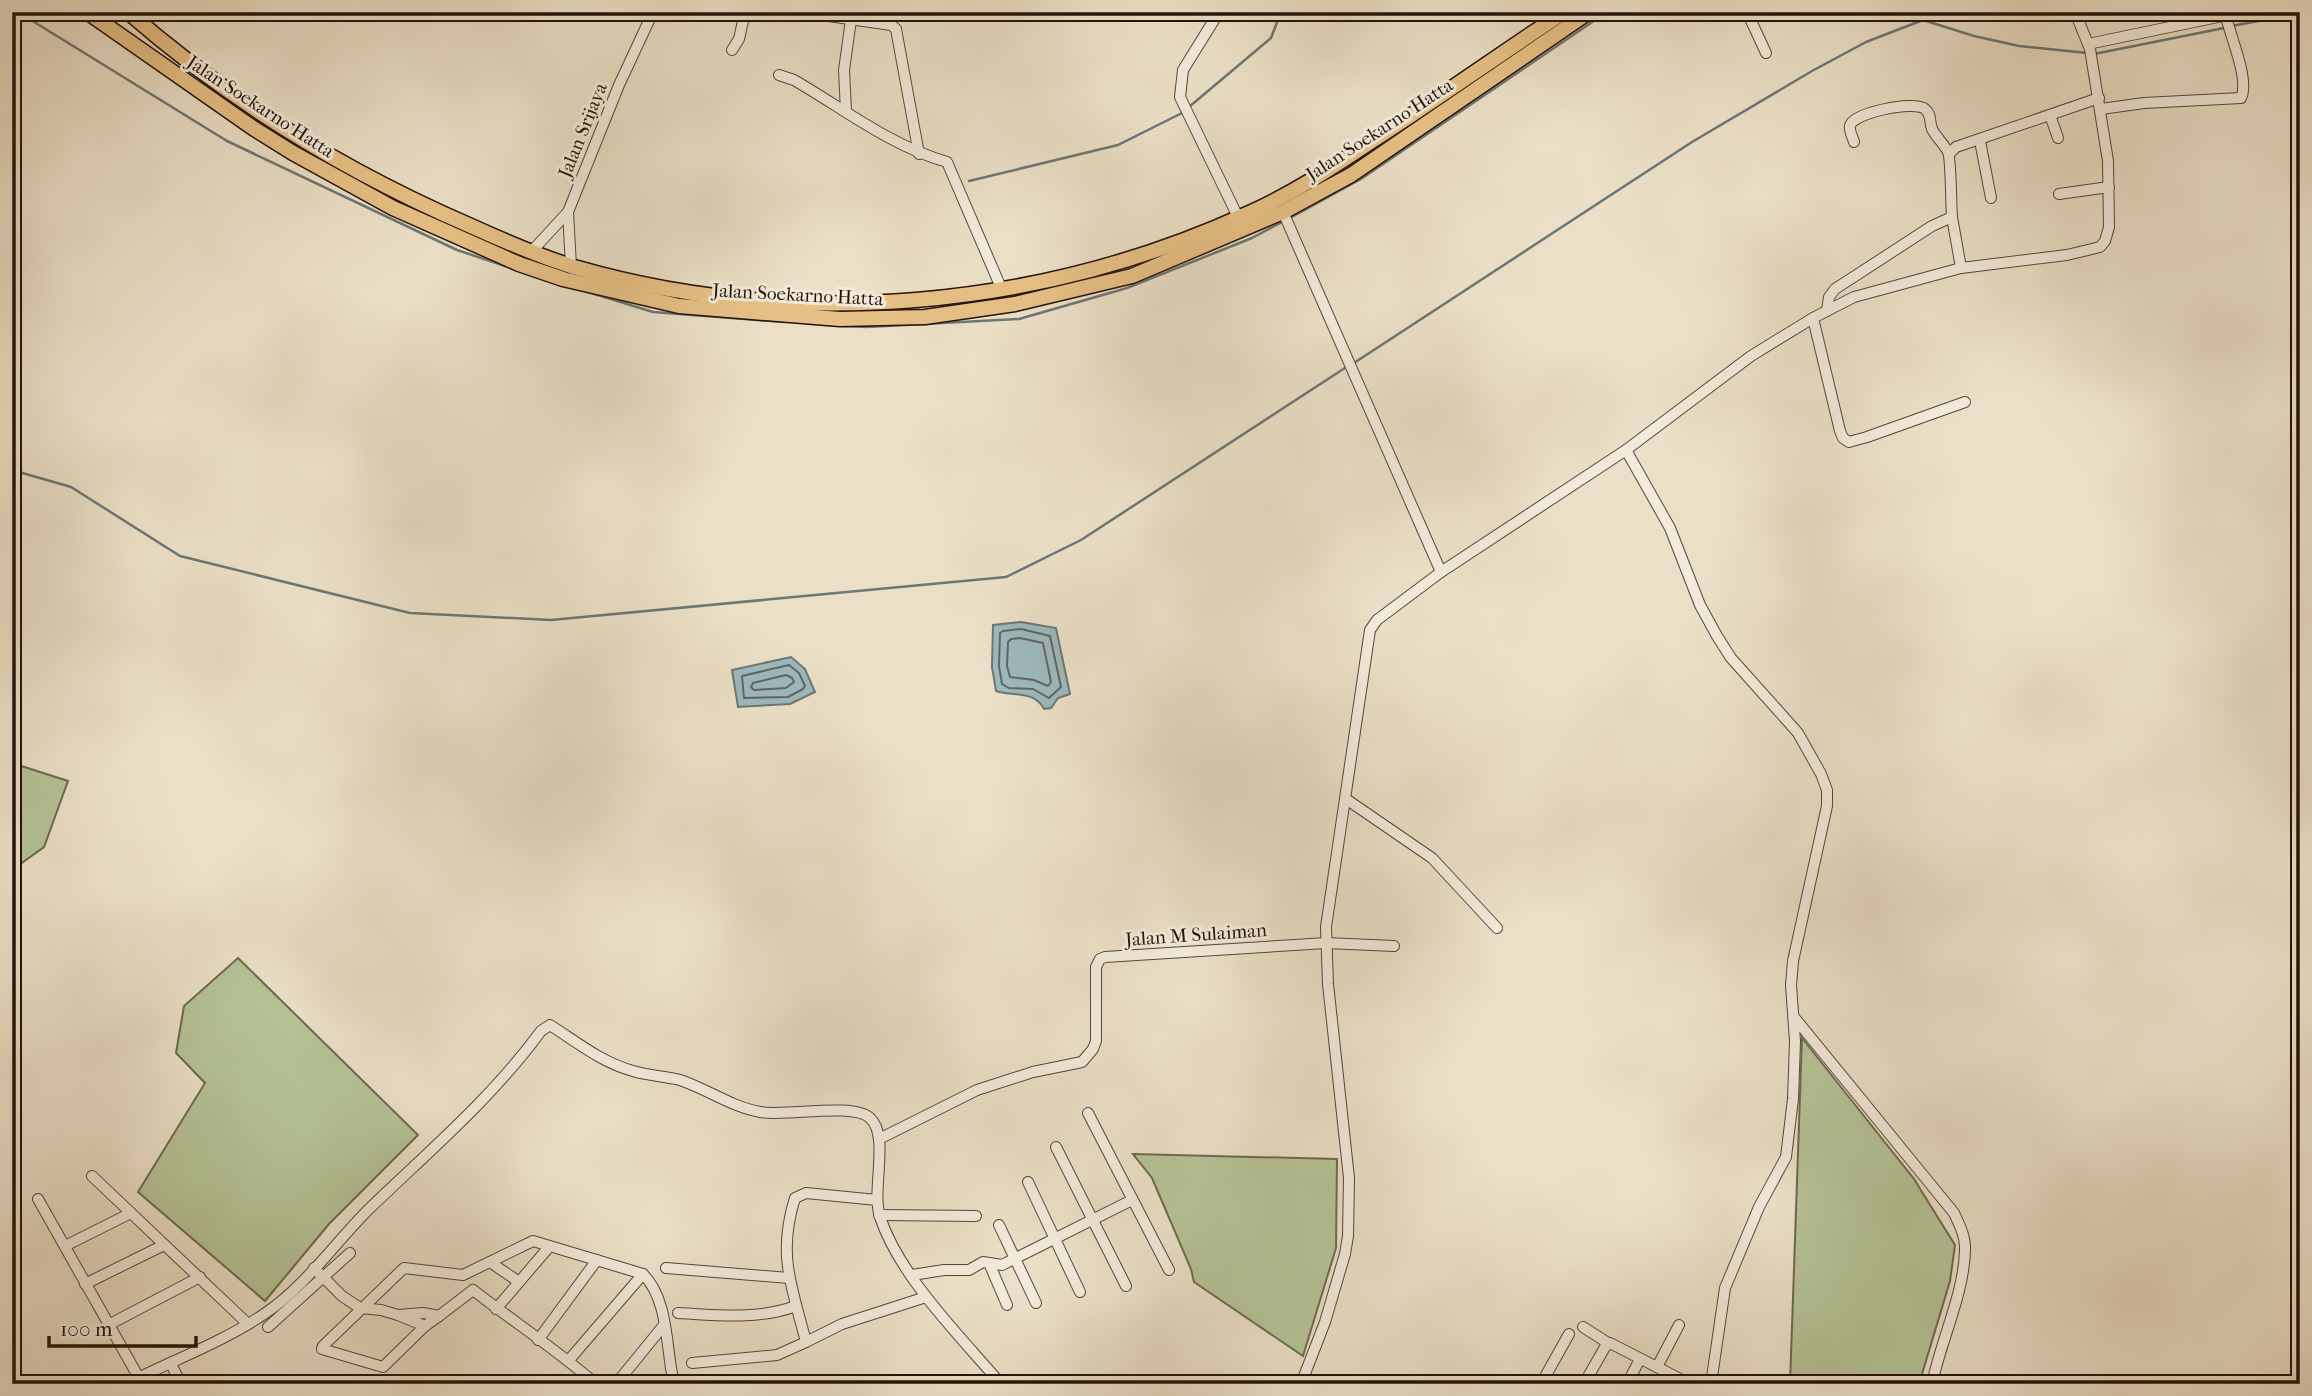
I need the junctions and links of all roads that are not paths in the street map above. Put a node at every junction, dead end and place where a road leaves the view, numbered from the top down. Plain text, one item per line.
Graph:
1 (87, 12) edge
2 (128, 12) edge
3 (653, 12) edge
4 (745, 12) edge
5 (819, 12) edge
6 (1219, 12) edge
7 (1564, 12) edge
8 (1589, 12) edge
9 (1747, 12) edge
10 (2075, 12) edge
11 (2242, 12) edge
12 (2226, 19) junction
13 (851, 20) junction
14 (2089, 46) junction
15 (732, 50) dead end
16 (1766, 53) dead end
17 (779, 75) dead end
18 (2100, 104) junction
19 (846, 111) junction
20 (2050, 115) junction
21 (2058, 138) dead end
22 (1980, 141) junction
23 (1854, 142) dead end
24 (919, 154) junction
25 (1949, 154) junction
26 (2109, 187) junction
27 (2059, 194) dead end
28 (1991, 198) dead end
29 (568, 212) junction
30 (1283, 214) junction
31 (1238, 217) junction
32 (1952, 217) junction
33 (532, 251) junction
34 (571, 266) junction
35 (1961, 268) junction
36 (1002, 290) junction
37 (1827, 311) junction
38 (1813, 318) junction
39 (1965, 402) dead end
40 (1626, 450) junction
41 (1441, 572) junction
42 (1346, 799) junction
43 (1497, 929) dead end
44 (1326, 943) junction
45 (1394, 946) dead end
46 (1793, 1016) junction
47 (1088, 1113) dead end
48 (879, 1139) junction
49 (1056, 1147) dead end
50 (92, 1176) dead end
51 (1028, 1182) dead end
52 (38, 1199) dead end
53 (877, 1200) junction
54 (1132, 1200) junction
55 (131, 1213) junction
56 (879, 1215) junction
57 (975, 1216) dead end
58 (1094, 1220) junction
59 (999, 1225) dead end
60 (1055, 1239) junction
61 (164, 1245) junction
62 (65, 1246) junction
63 (549, 1247) junction
64 (350, 1253) dead end
65 (1015, 1258) junction
66 (597, 1260) junction
67 (490, 1262) junction
68 (989, 1263) junction
69 (314, 1268) junction
70 (667, 1268) dead end
71 (1168, 1270) dead end
72 (643, 1274) junction
73 (463, 1275) junction
74 (912, 1275) junction
75 (200, 1277) junction
76 (322, 1278) junction
77 (789, 1278) junction
78 (519, 1282) junction
79 (85, 1284) junction
80 (1126, 1286) dead end
81 (473, 1290) junction
82 (1080, 1292) dead end
83 (926, 1297) junction
84 (1037, 1303) dead end
85 (1007, 1305) dead end
86 (796, 1307) junction
87 (359, 1308) junction
88 (496, 1309) junction
89 (678, 1313) dead end
90 (398, 1315) junction
91 (439, 1316) junction
92 (110, 1324) junction
93 (248, 1324) junction
94 (664, 1325) junction
95 (1679, 1325) dead end
96 (425, 1326) junction
97 (268, 1327) dead end
98 (1584, 1327) dead end
99 (1569, 1334) dead end
100 (538, 1340) junction
101 (806, 1342) junction
102 (1608, 1343) junction
103 (1640, 1359) junction
104 (569, 1360) junction
105 (692, 1363) dead end
106 (171, 1364) junction
107 (1657, 1367) junction
108 (139, 1378) junction
109 (1671, 1380) edge
110 (128, 1383) edge
111 (181, 1384) edge
112 (596, 1384) edge
113 (617, 1384) edge
114 (670, 1384) edge
115 (1001, 1384) edge
116 (1301, 1384) edge
117 (1541, 1384) edge
118 (1584, 1384) edge
119 (1627, 1384) edge
120 (1690, 1384) edge
121 (1711, 1384) edge
122 (1932, 1384) edge

1 - 30 highway, Jalan Soekarno Hatta
2 - 33 highway, Jalan Soekarno Hatta
3 - 29 street, Jalan Srijaya
4 - 15 street
5 - 13 street
6 - 31 street
7 - 31 highway, Jalan Soekarno Hatta
8 - 30 highway, Jalan Soekarno Hatta
9 - 16 street
10 - 14 street
11 - 12 street
12 - 14 street
12 - 18 street
13 - 19 street
13 - 24 street
14 - 18 street
17 - 19 street
18 - 20 street
18 - 26 street
19 - 24 street
20 - 21 street
20 - 22 street
22 - 25 street
22 - 28 street
23 - 25 street
24 - 36 street
25 - 32 street
26 - 27 street
26 - 35 street
29 - 33 street
29 - 34 street, Jalan Srijaya
30 - 41 street
31 - 36 highway, Jalan Soekarno Hatta
32 - 35 street
32 - 37 street
33 - 34 highway, Jalan Soekarno Hatta
34 - 36 highway, Jalan Soekarno Hatta
35 - 37 street
37 - 38 street
38 - 39 street
38 - 40 street
40 - 41 street
40 - 46 street
41 - 42 street
42 - 43 street
42 - 44 street
44 - 45 street
44 - 48 street, Jalan M Sulaiman
44 - 116 street
46 - 121 street
46 - 122 street
47 - 54 street
48 - 53 street
48 - 69 street
49 - 58 street
50 - 55 street
51 - 60 street
52 - 62 street
53 - 56 street
53 - 77 street
54 - 58 street
54 - 71 street
55 - 61 street
55 - 62 street
56 - 57 street
56 - 74 street
58 - 60 street
58 - 80 street
59 - 65 street
60 - 65 street
60 - 82 street
61 - 75 street
61 - 79 street
62 - 79 street
63 - 66 street
63 - 67 street
63 - 78 street
64 - 76 street
65 - 68 street
65 - 84 street
66 - 72 street
66 - 100 street
67 - 73 street
67 - 78 street
68 - 74 street
68 - 85 street
69 - 76 street
69 - 93 street
70 - 77 street
72 - 94 street
72 - 104 street
73 - 81 street
73 - 87 street
74 - 83 street
75 - 92 street
75 - 93 street
76 - 87 street
76 - 97 street
77 - 86 street
78 - 88 street
79 - 92 street
81 - 88 street
81 - 91 street
83 - 101 street
83 - 115 street
86 - 89 street
86 - 101 street
87 - 90 street
87 - 96 street
88 - 100 street
90 - 91 street
90 - 96 street
91 - 96 street
92 - 108 street
93 - 106 street
94 - 113 street
94 - 114 street
95 - 107 street
98 - 102 street
99 - 117 street
100 - 104 street
101 - 105 street
102 - 103 street
102 - 118 street
103 - 107 street
103 - 119 street
104 - 112 street
106 - 108 street
106 - 111 street
107 - 109 street
108 - 110 street
109 - 120 street

